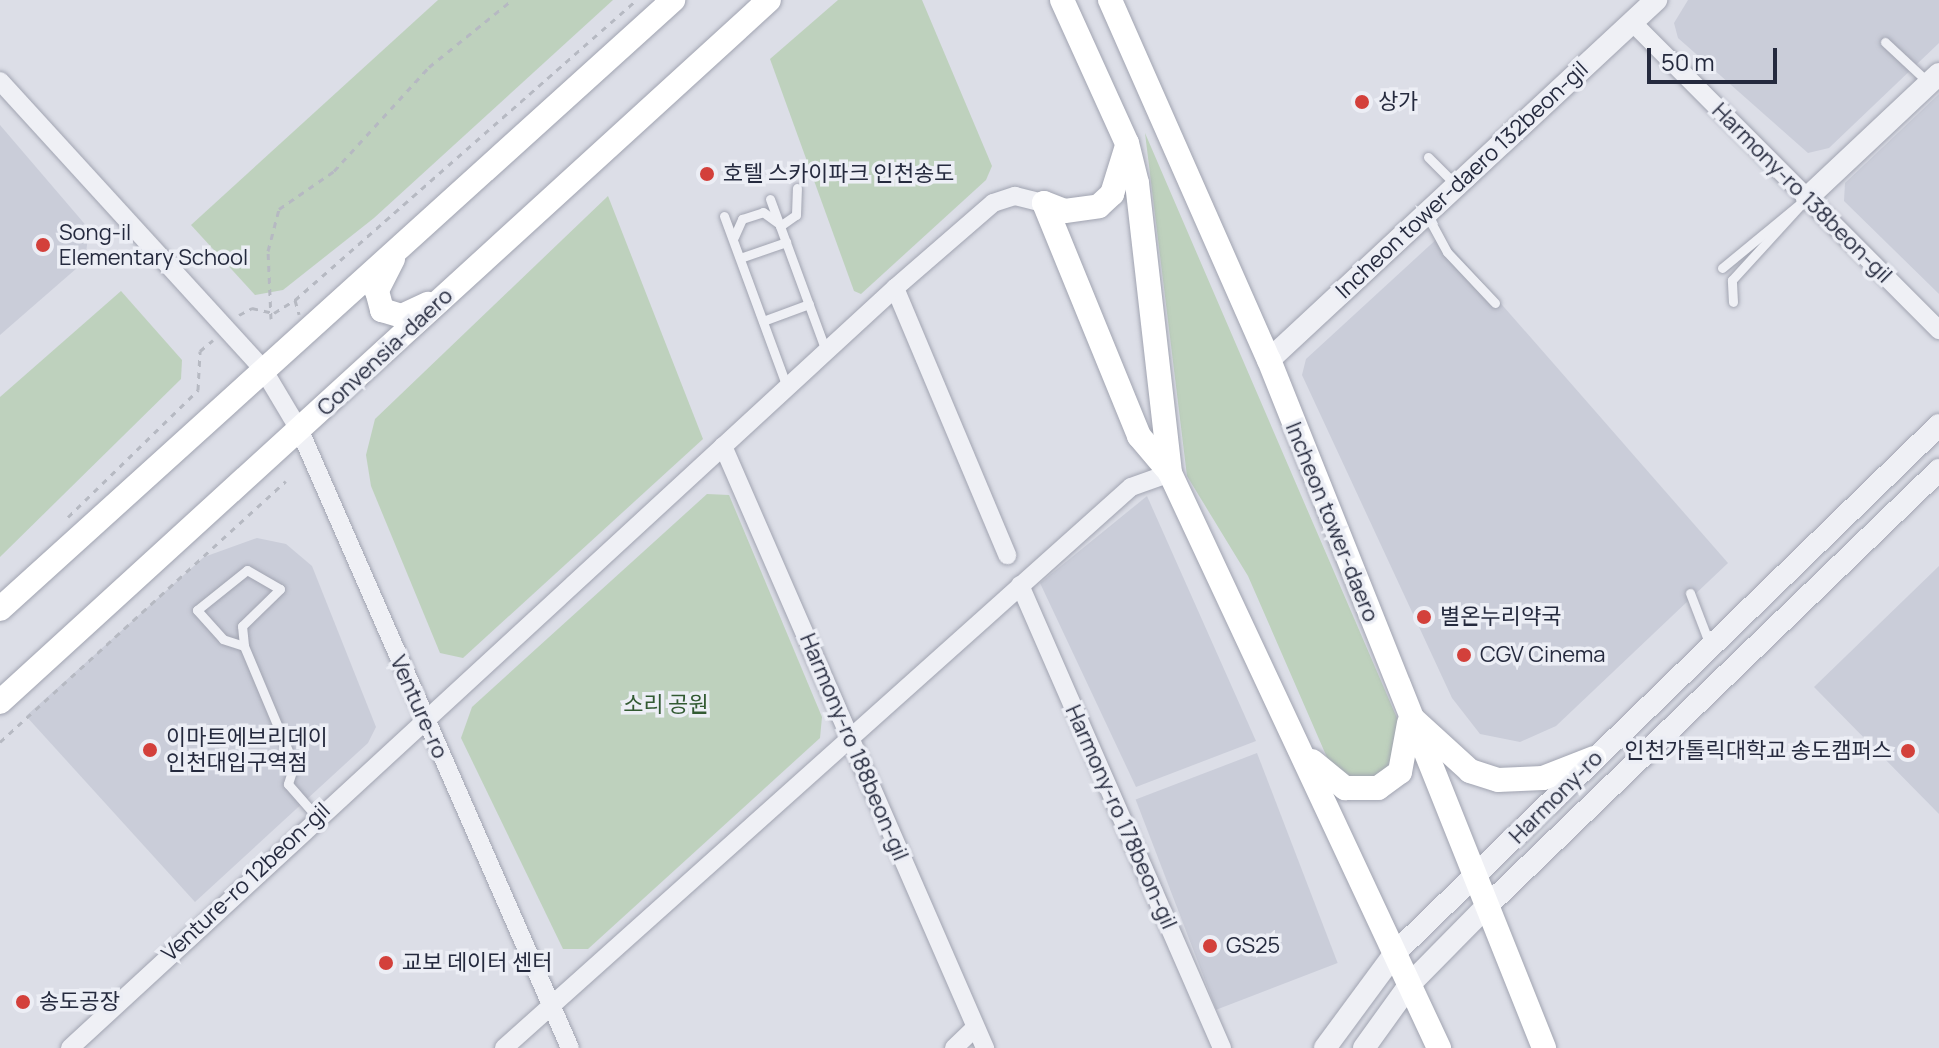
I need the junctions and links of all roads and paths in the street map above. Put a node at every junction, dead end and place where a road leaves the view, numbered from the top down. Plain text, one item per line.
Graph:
1 (512, 0) edge
2 (637, 0) edge
3 (673, 0) edge
4 (769, 0) edge
5 (1062, 0) edge
6 (1110, 0) edge
7 (1656, 0) edge
8 (1632, 22) junction
9 (1885, 42) dead end
10 (1934, 79) edge
11 (0, 81) edge
12 (1127, 143) junction
13 (1428, 157) dead end
14 (1457, 186) junction
15 (797, 188) dead end
16 (1807, 198) junction
17 (770, 199) dead end
18 (1044, 203) junction
19 (1079, 211) junction
20 (1426, 214) junction
21 (724, 216) dead end
22 (783, 233) junction
23 (403, 243) junction
24 (1062, 243) junction
25 (738, 253) junction
26 (1722, 268) dead end
27 (895, 288) junction
28 (450, 291) junction
29 (295, 300) junction
30 (1733, 302) dead end
31 (1495, 303) dead end
32 (809, 304) junction
33 (295, 307) dead end
34 (245, 310) dead end
35 (271, 319) dead end
36 (763, 321) junction
37 (1939, 330) edge
38 (200, 351) dead end
39 (826, 351) junction
40 (1269, 360) junction
41 (263, 369) junction
42 (787, 387) junction
43 (1939, 425) edge
44 (300, 431) junction
45 (723, 446) junction
46 (1939, 470) edge
47 (1170, 473) junction
48 (286, 481) dead end
49 (58, 527) dead end
50 (1007, 555) dead end
51 (1020, 585) junction
52 (1690, 593) dead end
53 (0, 609) edge
54 (1711, 645) junction
55 (244, 646) junction
56 (0, 702) edge
57 (1407, 710) junction
58 (423, 716) junction
59 (1291, 729) junction
60 (851, 739) junction
61 (0, 742) edge
62 (1594, 758) junction
63 (316, 816) junction
64 (1473, 879) junction
65 (1485, 908) junction
66 (1395, 953) junction
67 (1410, 984) junction
68 (551, 1003) junction
69 (975, 1028) junction
70 (70, 1048) edge
71 (504, 1048) edge
72 (570, 1048) edge
73 (954, 1048) edge
74 (985, 1048) edge
75 (1222, 1048) edge
76 (1325, 1048) edge
77 (1364, 1048) edge
78 (1439, 1048) edge
79 (1544, 1048) edge

1 - 35 path
2 - 29 path
3 - 23 main road
4 - 28 main road, Convensia-daero
5 - 12 main road
6 - 40 main road, Incheon tower-daero
7 - 8 street, Incheon tower-daero 132beon-gil
8 - 14 street, Incheon tower-daero 132beon-gil
8 - 16 street, Harmony-ro 138beon-gil
9 - 10 lane
10 - 16 street
11 - 41 street, Venture-ro
12 - 19 main road
12 - 47 main road
13 - 14 lane
14 - 20 street, Incheon tower-daero 132beon-gil
15 - 22 lane
16 - 26 lane
16 - 30 lane
16 - 37 street, Harmony-ro 138beon-gil
17 - 22 lane
18 - 19 main road
18 - 24 main road
18 - 27 street, Venture-ro 12beon-gil
19 - 24 main road
20 - 31 lane
20 - 40 street, Incheon tower-daero 132beon-gil
21 - 25 lane
22 - 25 lane
22 - 25 lane
22 - 32 lane
23 - 28 main road
23 - 41 main road
24 - 47 main road
25 - 36 lane
27 - 39 street, Venture-ro 12beon-gil
27 - 50 street
28 - 44 main road, Convensia-daero
29 - 33 path
29 - 34 path
32 - 36 lane
32 - 39 lane
36 - 42 lane
38 - 49 path
39 - 42 street, Venture-ro 12beon-gil
40 - 57 main road, Incheon tower-daero
41 - 44 street, Venture-ro
41 - 53 main road
42 - 45 street, Venture-ro 12beon-gil
43 - 54 street, Harmony-ro
44 - 56 main road, Convensia-daero
44 - 58 street, Venture-ro
45 - 58 street, Venture-ro 12beon-gil
45 - 60 street, Harmony-ro 188beon-gil
46 - 65 street, Harmony-ro
47 - 51 street
47 - 59 main road
48 - 61 path
51 - 60 street
51 - 75 street, Harmony-ro 178beon-gil
52 - 54 lane
54 - 62 street, Harmony-ro
55 - 55 lane
55 - 63 lane
57 - 59 main road
57 - 62 main road
57 - 64 main road, Incheon tower-daero
58 - 63 street, Venture-ro 12beon-gil
58 - 68 street, Venture-ro
59 - 66 main road
60 - 68 street
60 - 69 street, Harmony-ro 188beon-gil
62 - 64 street, Harmony-ro
63 - 70 street, Venture-ro 12beon-gil
64 - 65 main road, Incheon tower-daero
64 - 66 street, Harmony-ro
65 - 67 street, Harmony-ro
65 - 79 main road, Incheon tower-daero
66 - 67 main road
66 - 76 street, Harmony-ro
67 - 77 street, Harmony-ro
67 - 78 main road
68 - 71 street
68 - 72 street, Venture-ro
69 - 73 street
69 - 74 street, Harmony-ro 188beon-gil

